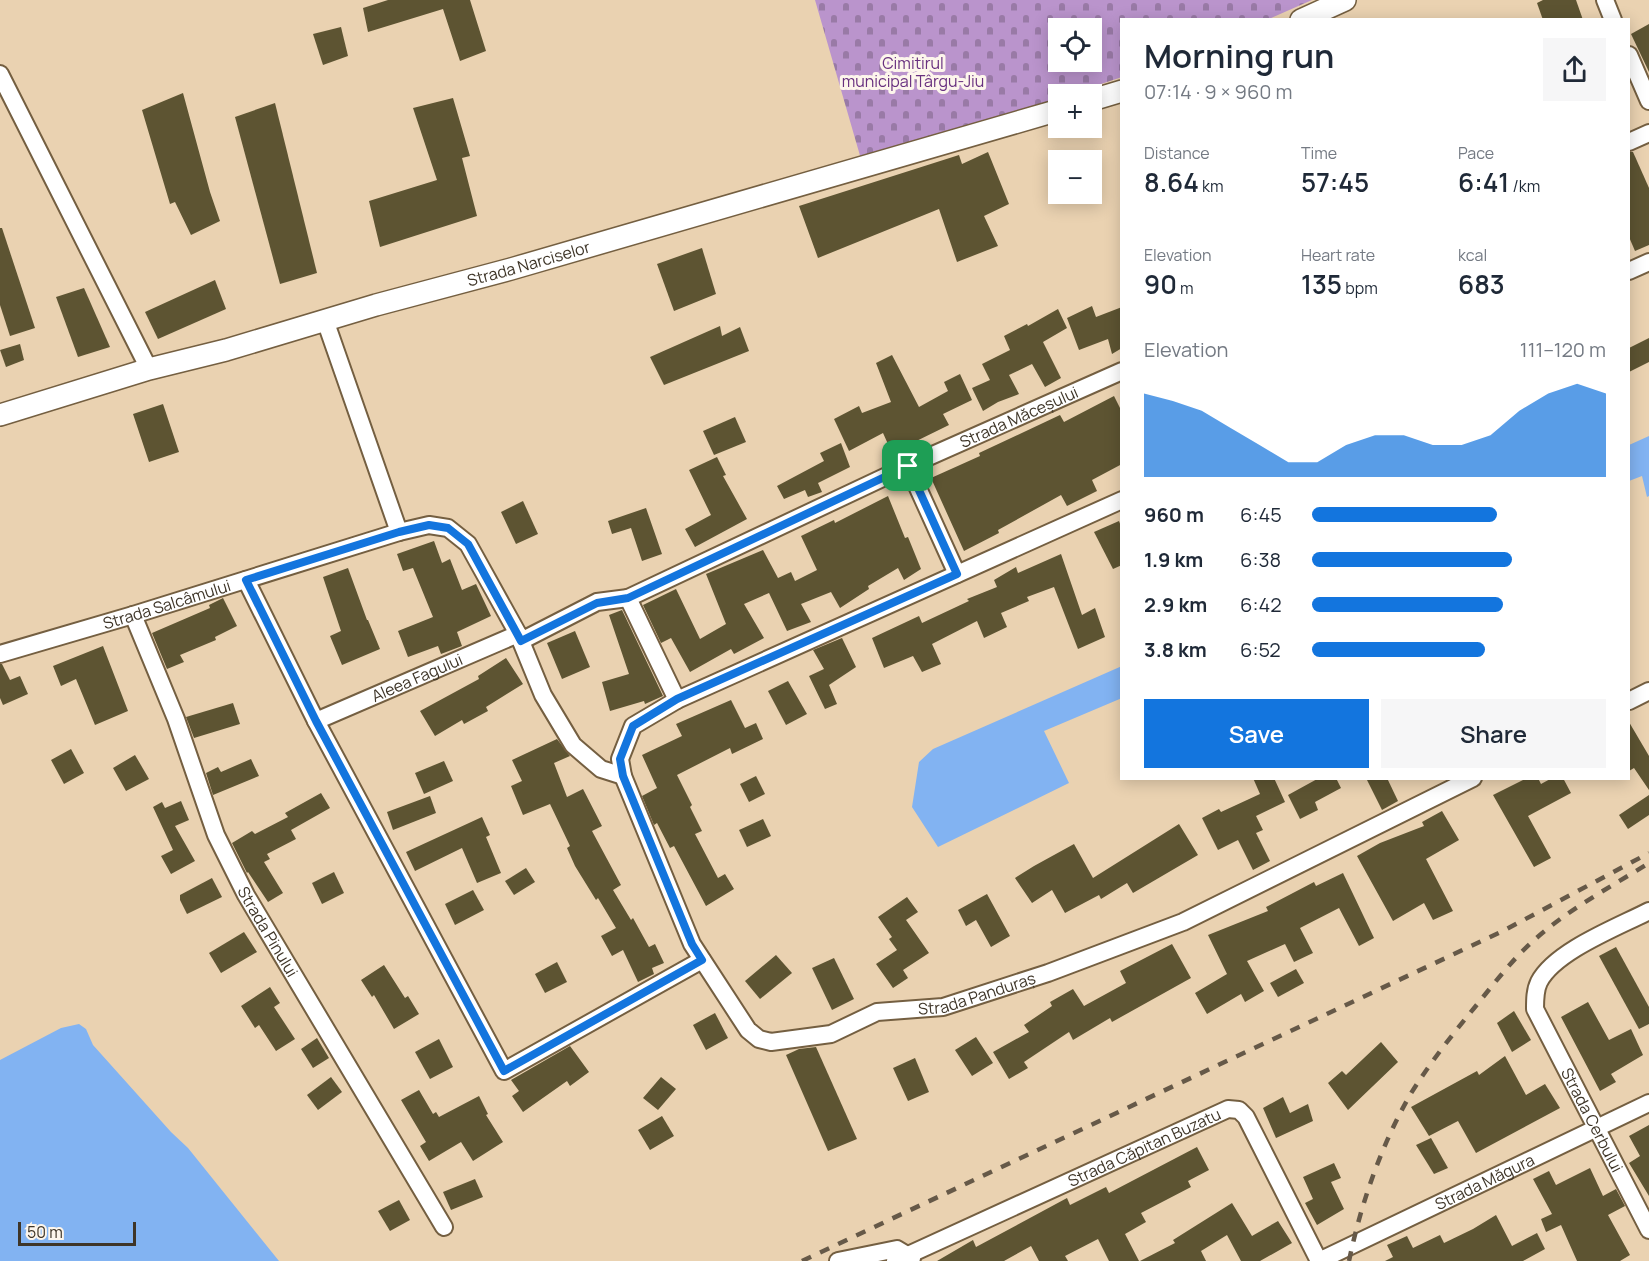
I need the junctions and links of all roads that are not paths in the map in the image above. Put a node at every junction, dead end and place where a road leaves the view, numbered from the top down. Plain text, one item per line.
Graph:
1 (1345, 0) edge
2 (1605, 0) edge
3 (1305, 18) edge
4 (1612, 18) edge
5 (1630, 57) edge
6 (0, 74) edge
7 (1120, 93) edge
8 (1102, 97) edge
9 (1649, 101) edge
10 (1048, 113) edge
11 (1649, 133) edge
12 (1630, 142) edge
13 (1649, 262) edge
14 (1630, 271) edge
15 (325, 320) junction
16 (149, 369) junction
17 (1120, 372) edge
18 (0, 415) edge
19 (908, 466) junction
20 (1120, 501) edge
21 (399, 532) junction
22 (957, 574) junction
23 (246, 580) junction
24 (628, 598) junction
25 (133, 615) junction
26 (519, 638) junction
27 (0, 654) edge
28 (1649, 691) edge
29 (677, 699) junction
30 (1630, 700) edge
31 (316, 721) junction
32 (621, 767) junction
33 (1469, 780) edge
34 (1649, 911) edge
35 (702, 960) junction
36 (1649, 1103) edge
37 (1597, 1129) junction
38 (444, 1227) dead end
39 (1649, 1230) edge
40 (907, 1259) edge
41 (838, 1261) edge
42 (1319, 1261) edge

1 - 3 main road
2 - 4 street
5 - 9 street
6 - 16 street
7 - 8 main road
10 - 15 main road, Strada Narciselor
11 - 12 street
13 - 14 street
15 - 16 main road, Strada Narciselor
15 - 21 street
16 - 18 main road, Strada Narciselor
17 - 19 street, Strada Măceșului
19 - 22 street
19 - 24 street, Strada Măceșului
20 - 22 street
21 - 23 street, Strada Salcâmului
21 - 26 street, Strada Salcâmului
22 - 29 street
23 - 25 street, Strada Salcâmului
23 - 31 street
24 - 26 street, Aleea Fagului
24 - 29 street
25 - 27 street, Strada Salcâmului
25 - 38 street, Strada Pinului
26 - 31 street, Aleea Fagului
26 - 32 street, Strada Salcâmului
28 - 30 street
29 - 32 street
31 - 35 street
32 - 35 street, Strada Panduraș
33 - 35 street, Strada Panduraș
34 - 37 street, Strada Cerbului
36 - 37 street, Strada Măgura
37 - 39 street, Strada Cerbului
37 - 42 street, Strada Măgura
40 - 41 street
40 - 42 street, Strada Căpitan Buzatu

